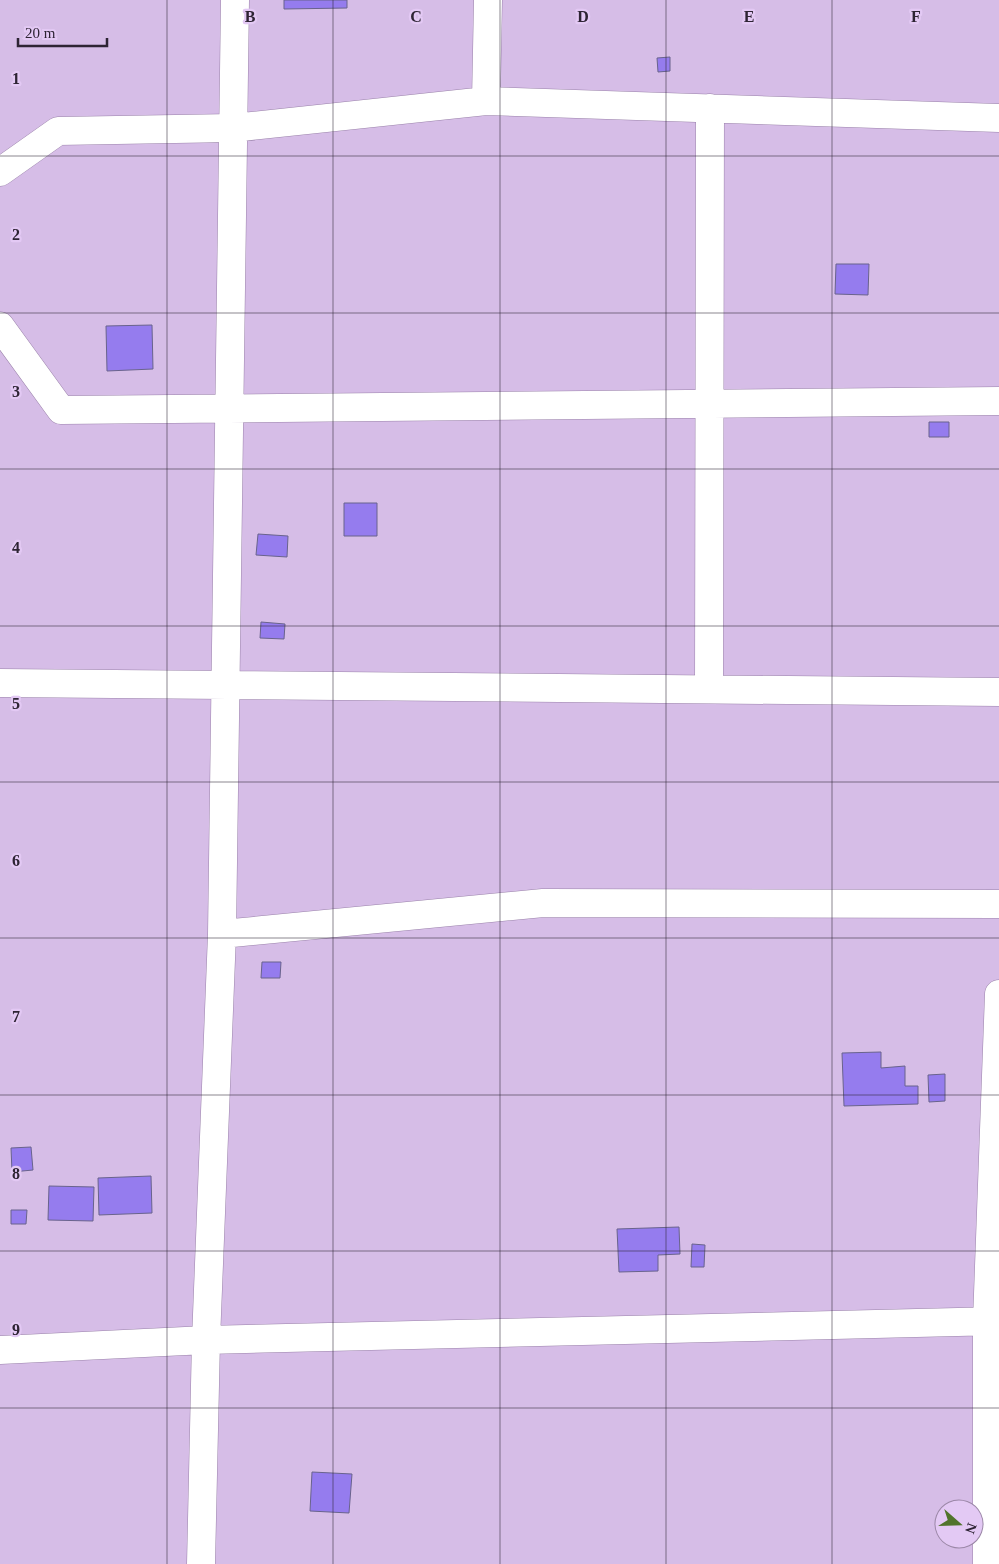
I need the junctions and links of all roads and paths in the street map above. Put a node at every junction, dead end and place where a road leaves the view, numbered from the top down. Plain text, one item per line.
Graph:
1 (235, 0) edge
2 (488, 0) edge
3 (486, 101) junction
4 (710, 108) junction
5 (999, 118) edge
6 (233, 128) junction
7 (0, 172) edge
8 (0, 326) edge
9 (999, 401) edge
10 (709, 404) junction
11 (229, 410) junction
12 (0, 683) edge
13 (225, 685) junction
14 (709, 689) junction
15 (999, 692) edge
16 (999, 904) edge
17 (222, 934) junction
18 (999, 994) edge
19 (993, 1321) edge
20 (206, 1340) junction
21 (0, 1350) edge
22 (202, 1564) edge
23 (986, 1564) edge

1 - 6 street
2 - 3 street
3 - 4 street
3 - 6 street
4 - 5 street
4 - 10 street
6 - 7 street
6 - 11 street
8 - 11 street
9 - 10 street
10 - 11 street
10 - 14 street
11 - 13 street
12 - 13 street
13 - 14 street
13 - 17 street
14 - 15 street
16 - 17 street
17 - 20 street
18 - 19 street
19 - 20 street
19 - 23 street
20 - 21 street
20 - 22 street

